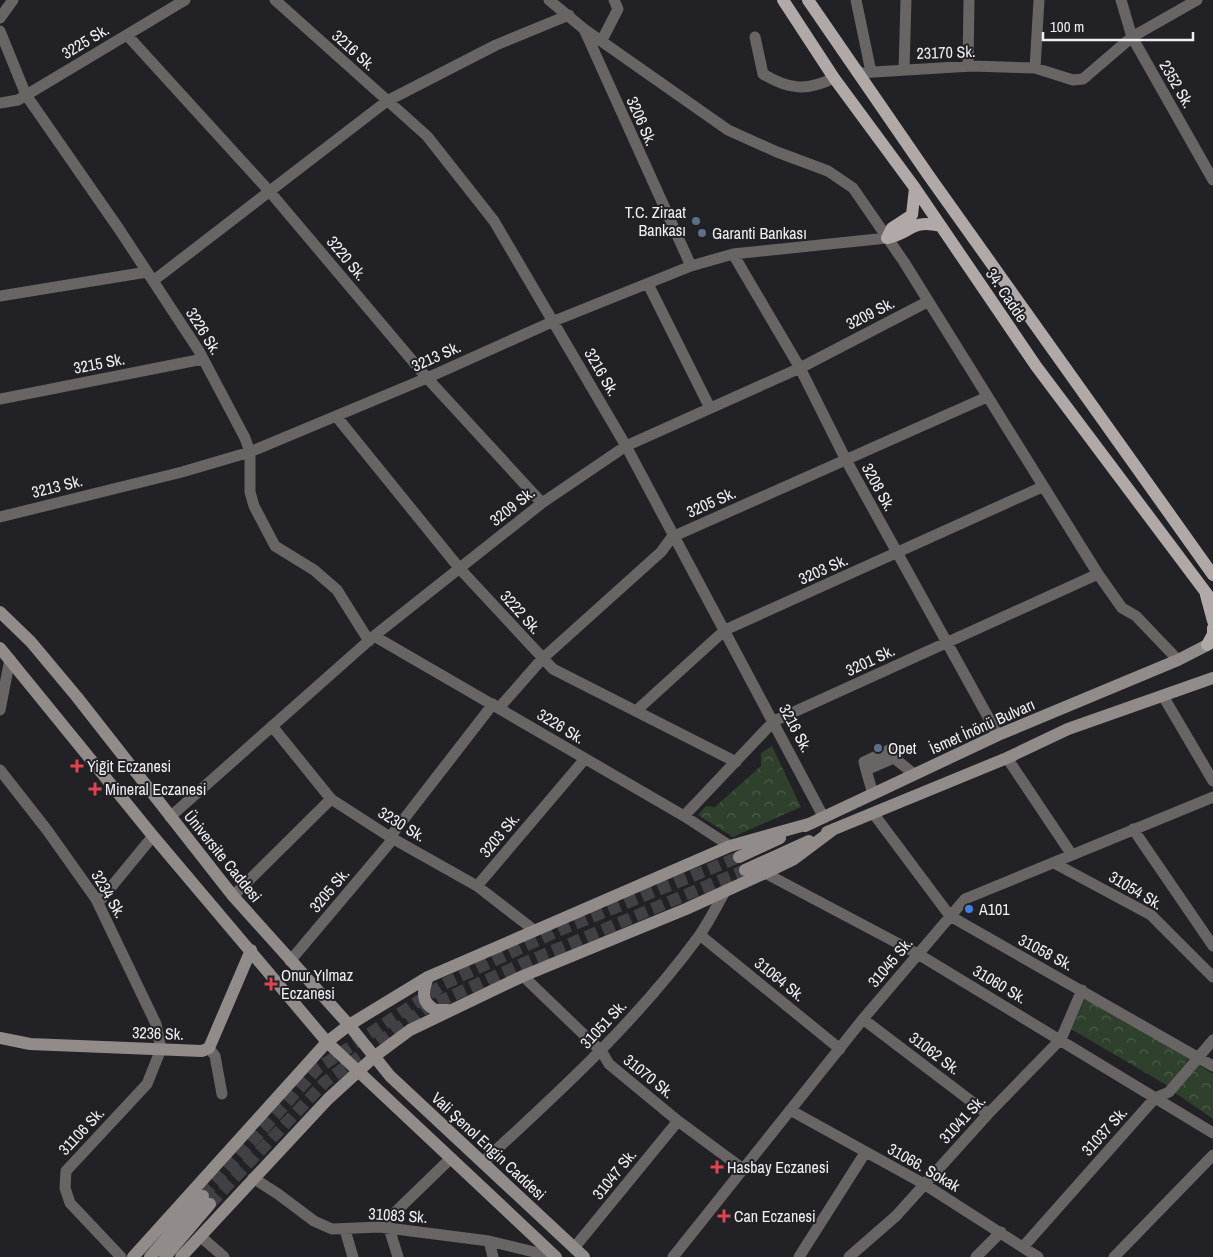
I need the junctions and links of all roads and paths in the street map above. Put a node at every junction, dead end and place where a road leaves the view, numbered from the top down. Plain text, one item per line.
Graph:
1 (13, 0) edge
2 (185, 0) edge
3 (275, 0) edge
4 (548, 0) edge
5 (614, 0) edge
6 (783, 0) edge
7 (808, 0) edge
8 (856, 0) edge
9 (906, 0) edge
10 (969, 0) edge
11 (1039, 0) edge
12 (1121, 0) edge
13 (1197, 0) edge
14 (569, 15) junction
15 (0, 18) edge
16 (584, 29) junction
17 (0, 31) edge
18 (126, 35) junction
19 (756, 37) dead end
20 (1132, 37) junction
21 (602, 40) junction
22 (968, 66) junction
23 (1035, 68) junction
24 (904, 70) junction
25 (864, 72) junction
26 (834, 78) junction
27 (26, 95) junction
28 (387, 101) junction
29 (0, 103) edge
30 (1213, 180) edge
31 (915, 188) junction
32 (270, 192) junction
33 (914, 219) junction
34 (941, 226) junction
35 (887, 238) junction
36 (733, 254) junction
37 (691, 266) junction
38 (150, 276) junction
39 (648, 284) junction
40 (0, 296) edge
41 (928, 302) junction
42 (554, 321) junction
43 (204, 358) junction
44 (800, 368) junction
45 (427, 378) junction
46 (986, 398) junction
47 (0, 399) edge
48 (710, 408) junction
49 (336, 416) junction
50 (626, 446) junction
51 (250, 452) junction
52 (846, 460) junction
53 (1042, 487) junction
54 (542, 503) junction
55 (0, 517) edge
56 (672, 537) junction
57 (898, 554) junction
58 (460, 569) junction
59 (1098, 574) junction
60 (1213, 574) edge
61 (1209, 597) edge
62 (0, 612) edge
63 (1213, 621) edge
64 (1213, 628) edge
65 (725, 630) junction
66 (372, 638) junction
67 (945, 643) junction
68 (1210, 644) edge
69 (0, 648) edge
70 (10, 659) junction
71 (542, 659) junction
72 (1178, 660) junction
73 (1213, 678) edge
74 (1163, 696) junction
75 (496, 706) junction
76 (0, 710) edge
77 (636, 711) junction
78 (774, 721) junction
79 (272, 726) junction
80 (998, 735) junction
81 (1007, 758) junction
82 (584, 760) junction
83 (736, 762) junction
84 (0, 770) edge
85 (914, 774) junction
86 (1213, 781) edge
87 (873, 794) junction
88 (1213, 797) edge
89 (331, 799) junction
90 (872, 813) junction
91 (684, 816) junction
92 (170, 817) junction
93 (818, 820) junction
94 (834, 829) junction
95 (1133, 829) junction
96 (153, 836) junction
97 (392, 838) junction
98 (730, 846) junction
99 (1072, 855) junction
100 (739, 857) tunnel mouth
101 (1054, 863) junction
102 (745, 870) tunnel mouth
103 (765, 873) junction
104 (477, 886) junction
105 (726, 890) junction
106 (233, 896) junction
107 (98, 903) junction
108 (950, 916) junction
109 (534, 930) junction
110 (700, 935) junction
111 (1213, 946) edge
112 (251, 950) junction
113 (918, 954) junction
114 (290, 962) junction
115 (523, 976) junction
116 (428, 977) junction
117 (1213, 977) edge
118 (1082, 990) junction
119 (449, 1010) junction
120 (863, 1019) junction
121 (349, 1025) junction
122 (0, 1038) edge
123 (1061, 1039) junction
124 (1213, 1040) edge
125 (327, 1042) junction
126 (209, 1048) junction
127 (161, 1049) junction
128 (840, 1049) junction
129 (602, 1052) junction
130 (375, 1056) junction
131 (1200, 1057) junction
132 (1213, 1066) edge
133 (358, 1072) junction
134 (222, 1094) dead end
135 (1155, 1098) junction
136 (790, 1110) junction
137 (988, 1114) junction
138 (678, 1121) junction
139 (1213, 1133) edge
140 (865, 1153) junction
141 (1213, 1155) edge
142 (450, 1159) junction
143 (483, 1162) junction
144 (743, 1169) junction
145 (252, 1178) junction
146 (924, 1184) junction
147 (385, 1228) junction
148 (345, 1230) junction
149 (1001, 1232) junction
150 (200, 1236) junction
151 (489, 1241) junction
152 (1023, 1247) junction
153 (574, 1248) junction
154 (121, 1257) edge
155 (133, 1257) edge
156 (150, 1257) edge
157 (165, 1257) edge
158 (181, 1257) edge
159 (224, 1257) edge
160 (353, 1257) edge
161 (398, 1257) edge
162 (493, 1257) edge
163 (555, 1257) edge
164 (584, 1257) edge
165 (673, 1257) edge
166 (799, 1257) edge
167 (849, 1257) edge
168 (976, 1257) edge
169 (1038, 1257) edge
170 (1114, 1257) edge

1 - 15 street
2 - 18 street, 3225 Sk.
3 - 28 street, 3216 Sk.
4 - 14 street, 3206 Sk.
5 - 21 street
6 - 26 main road, 34. Cadde
7 - 25 main road, 34. Cadde
8 - 25 street
9 - 24 street
10 - 22 street
11 - 23 street
12 - 20 street, 2352 Sk.
13 - 20 street
14 - 16 street, 3206 Sk.
14 - 28 street
16 - 21 street
16 - 37 street, 3206 Sk.
17 - 27 street, 3226 Sk.
18 - 27 street, 3225 Sk.
18 - 32 street, 3220 Sk.
19 - 26 street
20 - 23 street, 23170 Sk.
20 - 30 street, 2352 Sk.
21 - 35 street
22 - 23 street, 23170 Sk.
22 - 24 street, 23170 Sk.
24 - 25 street, 23170 Sk.
25 - 60 main road, 34. Cadde
26 - 31 main road, 34. Cadde
27 - 29 street, 3225 Sk.
27 - 38 street, 3226 Sk.
28 - 32 street
28 - 42 street, 3216 Sk.
31 - 33 main road
31 - 34 main road, 34. Cadde
32 - 38 street
32 - 45 street, 3220 Sk.
33 - 34 main road
33 - 35 main road
34 - 61 main road, 34. Cadde
35 - 36 street, 3213 Sk.
35 - 41 street
36 - 37 street, 3213 Sk.
36 - 44 street, 3208 Sk.
37 - 39 street, 3213 Sk.
38 - 40 street
38 - 43 street, 3226 Sk.
39 - 42 street, 3213 Sk.
39 - 48 street
41 - 44 street, 3209 Sk.
41 - 46 street
42 - 45 street, 3213 Sk.
42 - 50 street, 3216 Sk.
43 - 47 street, 3215 Sk.
43 - 51 street, 3226 Sk.
44 - 48 street, 3209 Sk.
44 - 52 street, 3208 Sk.
45 - 49 street, 3213 Sk.
45 - 54 street, 3220 Sk.
46 - 52 street, 3205 Sk.
46 - 53 street
48 - 50 street, 3209 Sk.
49 - 51 street, 3213 Sk.
49 - 58 street, 3222 Sk.
50 - 54 street, 3209 Sk.
50 - 56 street, 3216 Sk.
51 - 55 street, 3213 Sk.
51 - 66 street, 3226 Sk.
52 - 56 street, 3205 Sk.
52 - 57 street, 3208 Sk.
53 - 57 street, 3203 Sk.
53 - 59 street
54 - 58 street, 3209 Sk.
56 - 65 street, 3216 Sk.
56 - 71 street, 3205 Sk.
57 - 65 street, 3203 Sk.
57 - 67 street, 3208 Sk.
58 - 66 street, 3209 Sk.
58 - 71 street, 3222 Sk.
59 - 67 street, 3201 Sk.
59 - 72 street
61 - 63 main road
62 - 92 main road, Üniversite Caddesi
64 - 68 main road
65 - 77 street, 3203 Sk.
65 - 78 street, 3216 Sk.
66 - 75 street, 3226 Sk.
66 - 79 street, 3209 Sk.
67 - 78 street, 3201 Sk.
67 - 80 street, 3208 Sk.
68 - 72 main road, İsmet İnönü Bulvarı
69 - 70 main road
70 - 76 street
70 - 96 main road
71 - 75 street, 3205 Sk.
71 - 77 street, 3222 Sk.
72 - 80 main road, İsmet İnönü Bulvarı
73 - 74 main road
74 - 81 main road
74 - 86 street
75 - 82 street, 3226 Sk.
75 - 97 street, 3205 Sk.
77 - 83 street, 3222 Sk.
78 - 83 street, 3201 Sk.
78 - 93 street, 3216 Sk.
79 - 89 street, 3230 Sk.
79 - 92 street, 3209 Sk.
80 - 85 main road, İsmet İnönü Bulvarı
81 - 90 main road
81 - 99 street
82 - 91 street, 3226 Sk.
82 - 104 street, 3203 Sk.
83 - 91 street, 3201 Sk.
84 - 107 street, 3234 Sk.
85 - 87 main road, İsmet İnönü Bulvarı
85 - 87 street
87 - 93 main road, İsmet İnönü Bulvarı
88 - 95 street, 31045 Sk.
89 - 97 street, 3230 Sk.
89 - 106 street
90 - 94 main road
90 - 108 street, 31058 Sk.
91 - 98 street, 3226 Sk.
92 - 106 main road, Üniversite Caddesi
93 - 98 main road
93 - 100 main road, İsmet İnönü Bulvarı
94 - 102 main road
94 - 103 main road
95 - 99 street, 31045 Sk.
95 - 111 street
96 - 107 street
96 - 112 main road
97 - 104 street, 3230 Sk.
97 - 114 street, 3205 Sk.
98 - 109 main road
99 - 101 street, 31045 Sk.
101 - 108 street, 31045 Sk.
101 - 117 street, 31054 Sk.
103 - 105 main road
103 - 113 street, 31060 Sk.
104 - 109 street, 3230 Sk.
105 - 110 street, 31051 Sk.
105 - 115 main road
106 - 114 main road, Üniversite Caddesi
107 - 127 street, 3234 Sk.
108 - 113 street, 31045 Sk.
108 - 118 street, 31058 Sk.
109 - 116 main road
110 - 128 street, 31064 Sk.
110 - 129 street, 31051 Sk.
112 - 125 main road
112 - 126 main road
113 - 120 street, 31045 Sk.
113 - 123 street, 31060 Sk.
114 - 121 main road, Üniversite Caddesi
115 - 119 main road
115 - 129 street, 31070 Sk.
116 - 119 main road
116 - 121 main road
118 - 123 street, 31041 Sk.
118 - 131 street, 31058 Sk.
119 - 130 main road
120 - 128 street, 31045 Sk.
120 - 137 street, 31062 Sk.
121 - 125 main road
121 - 130 main road, Vali Şenol Engin Caddesi
122 - 127 main road, 3236 Sk.
123 - 135 street, 31060 Sk.
123 - 137 street, 31041 Sk.
124 - 131 street, 31037 Sk.
125 - 133 main road
125 - 155 main road
126 - 127 main road, 3236 Sk.
126 - 134 street
127 - 154 street, 31106 Sk.
128 - 136 street, 31045 Sk.
129 - 138 street, 31070 Sk.
129 - 143 street, 31051 Sk.
130 - 133 main road
130 - 143 main road, Vali Şenol Engin Caddesi
131 - 132 street, 31058 Sk.
131 - 135 street, 31037 Sk.
133 - 142 main road
133 - 145 main road
135 - 139 street, 31060 Sk.
135 - 152 street, 31037 Sk.
136 - 140 street, 31066. Sokak
136 - 144 street, 31045 Sk.
137 - 146 street, 31041 Sk.
138 - 144 street, 31070 Sk.
138 - 153 street, 31047 Sk.
140 - 146 street, 31066. Sokak
140 - 166 street
141 - 170 street
142 - 147 street
142 - 163 main road
143 - 153 main road, Vali Şenol Engin Caddesi
144 - 165 street, 31045 Sk.
145 - 148 street, 31083 Sk.
145 - 150 main road
146 - 149 street, 31066. Sokak
146 - 167 street, 31041 Sk.
147 - 148 street, 31083 Sk.
147 - 151 street, 31083 Sk.
147 - 161 street
148 - 160 street
149 - 152 street, 31066. Sokak
149 - 168 street
150 - 158 main road
150 - 159 street
151 - 162 street
151 - 163 street, 31083 Sk.
152 - 169 street, 31066. Sokak
153 - 164 main road, Vali Şenol Engin Caddesi
156 - 157 main road

